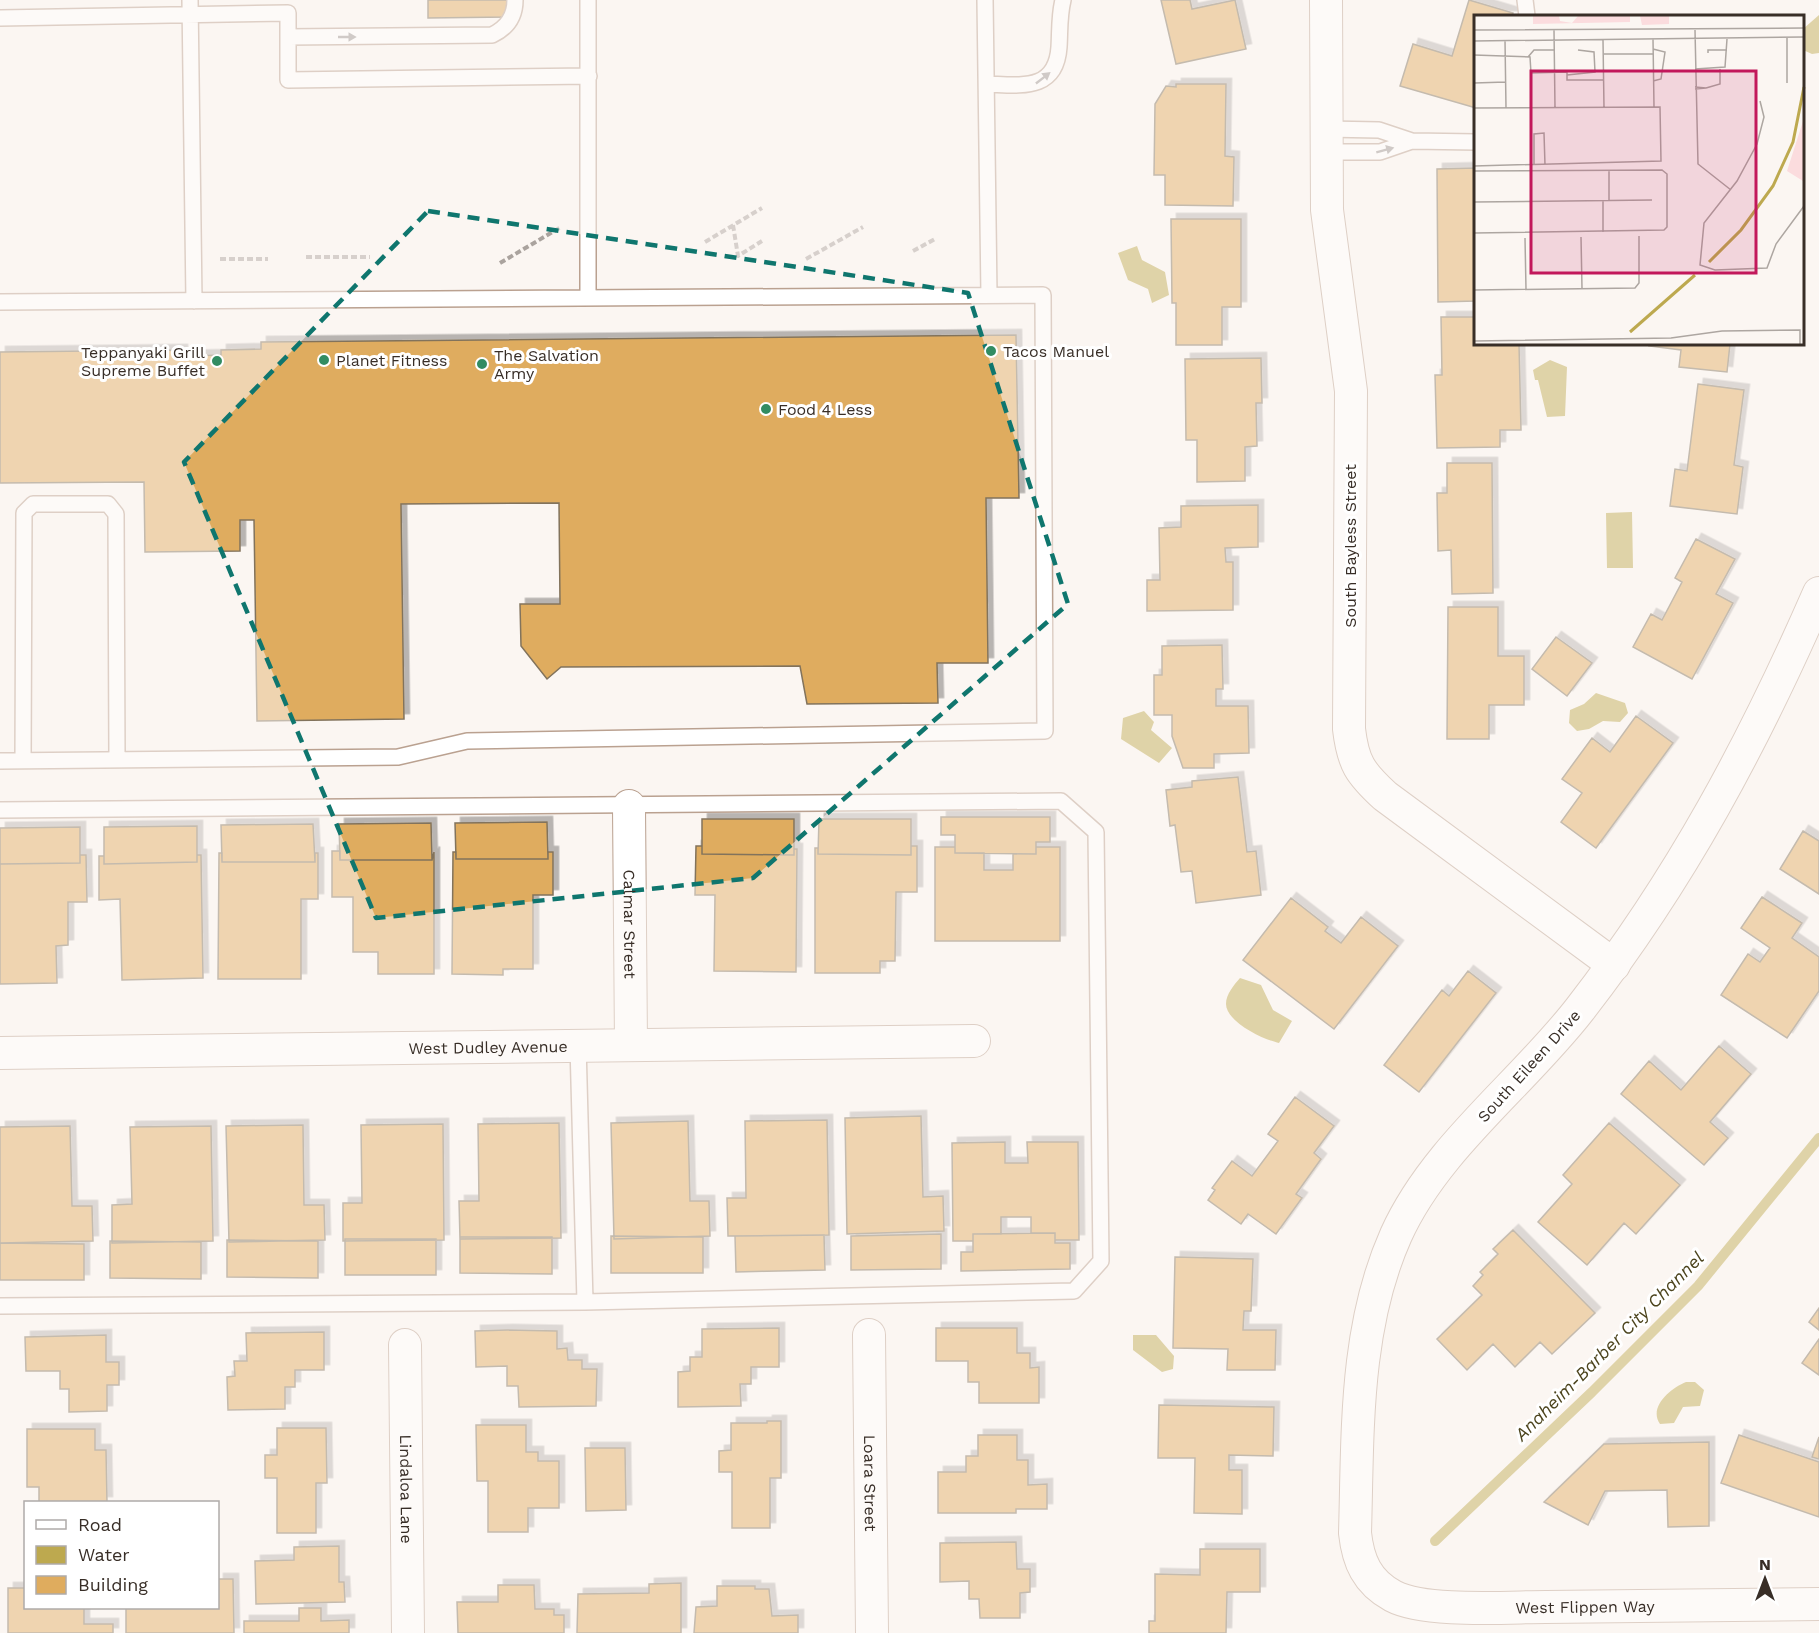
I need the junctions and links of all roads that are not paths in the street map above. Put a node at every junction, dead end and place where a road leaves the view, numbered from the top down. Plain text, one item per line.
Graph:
1 (190, 0) edge
2 (515, 0) edge
3 (588, 0) edge
4 (986, 0) edge
5 (1063, 0) edge
6 (1326, 0) edge
7 (1525, 0) edge
8 (1527, 15) edge
9 (191, 16) junction
10 (0, 18) edge
11 (288, 37) junction
12 (589, 76) junction
13 (987, 84) junction
14 (1327, 140) junction
15 (1412, 141) junction
16 (1474, 142) edge
17 (989, 295) junction
18 (588, 298) junction
19 (194, 301) junction
20 (0, 302) edge
21 (1819, 593) edge
22 (117, 760) junction
23 (0, 761) edge
24 (23, 761) junction
25 (629, 806) junction
26 (0, 810) edge
27 (1614, 965) junction
28 (974, 1041) dead end
29 (578, 1045) junction
30 (631, 1045) junction
31 (0, 1053) edge
32 (585, 1302) junction
33 (0, 1306) edge
34 (869, 1335) dead end
35 (405, 1346) dead end
36 (1364, 1569) joint
37 (1819, 1605) edge
38 (408, 1633) edge
39 (872, 1633) edge

1 - 9 lane
11 -> 2 lane
3 - 12 lane
4 - 13 lane
13 -> 5 lane
6 - 14 street, South Bayless Street
7 - 8 lane
9 - 10 lane
9 - 11 lane
9 - 19 lane
11 - 12 lane
12 - 18 lane
13 - 17 lane
14 - 15 lane
14 -> 15 lane
14 - 27 street, South Bayless Street
15 - 16 lane
17 - 18 lane
17 - 22 lane
18 - 19 lane
19 - 20 lane
21 - 27 street, South Eileen Drive
22 - 24 lane
22 - 24 lane
23 - 24 lane
25 - 26 lane
25 - 30 street, Calmar Street
25 - 32 lane
27 - 36 street, South Eileen Drive
28 - 30 street, West Dudley Avenue
29 - 30 street, West Dudley Avenue
29 - 31 street, West Dudley Avenue
29 - 32 lane
32 - 33 lane
34 - 39 street, Loara Street
35 - 38 street, Lindaloa Lane
36 - 37 street, West Flippen Way

